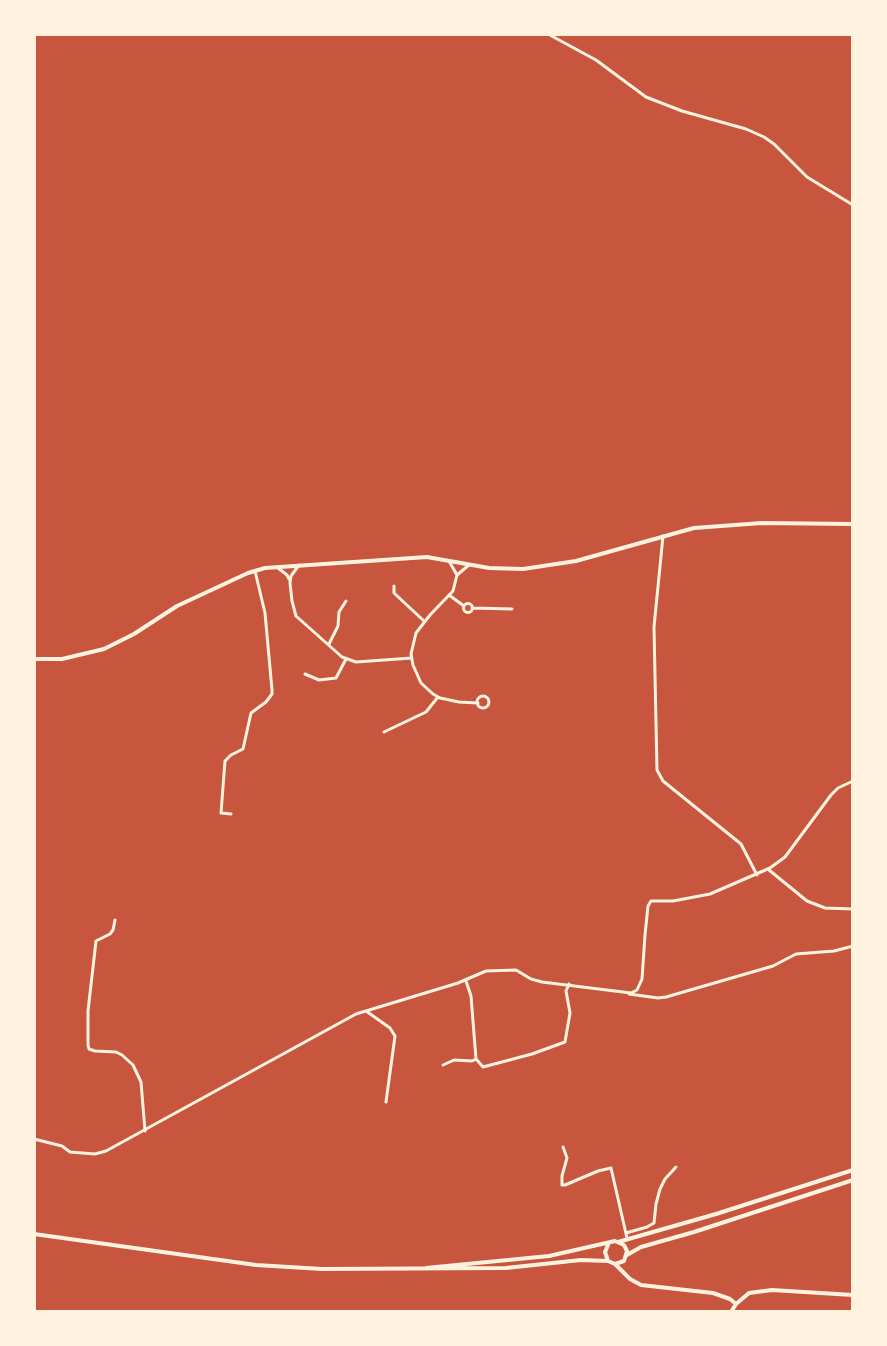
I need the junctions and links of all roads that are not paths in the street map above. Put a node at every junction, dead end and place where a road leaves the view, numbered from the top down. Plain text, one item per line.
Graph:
1 (548, 34) edge
2 (853, 205) edge
3 (853, 524) edge
4 (663, 536) junction
5 (449, 561) junction
6 (299, 565) junction
7 (469, 565) junction
8 (278, 567) junction
9 (255, 571) junction
10 (457, 575) junction
11 (290, 583) junction
12 (394, 586) dead end
13 (394, 593) junction
14 (385, 595) dead end
15 (449, 595) junction
16 (346, 601) dead end
17 (512, 609) dead end
18 (425, 621) junction
19 (328, 645) junction
20 (412, 658) junction
21 (34, 659) edge
22 (346, 659) junction
23 (305, 674) dead end
24 (438, 697) junction
25 (478, 703) dead end
26 (384, 732) dead end
27 (853, 781) edge
28 (231, 814) dead end
29 (768, 870) junction
30 (757, 875) junction
31 (853, 909) edge
32 (115, 920) dead end
33 (853, 946) edge
34 (642, 979) junction
35 (466, 981) junction
36 (569, 984) junction
37 (625, 993) junction
38 (640, 996) junction
39 (366, 1011) junction
40 (476, 1059) junction
41 (443, 1065) dead end
42 (386, 1102) dead end
43 (145, 1131) junction
44 (34, 1139) edge
45 (563, 1147) dead end
46 (676, 1167) dead end
47 (853, 1170) edge
48 (853, 1180) edge
49 (626, 1233) junction
50 (34, 1234) edge
51 (628, 1239) junction
52 (618, 1242) junction
53 (610, 1243) junction
54 (627, 1255) junction
55 (608, 1261) junction
56 (615, 1264) junction
57 (426, 1268) junction
58 (853, 1295) edge
59 (736, 1304) junction
60 (731, 1312) edge

1 - 2 street
3 - 4 main road
4 - 7 main road
4 - 30 street
5 - 6 main road
5 - 7 main road
5 - 10 street
6 - 8 main road
6 - 11 street
7 - 10 street
8 - 9 main road
8 - 11 street
9 - 21 main road
9 - 28 street
10 - 15 street
11 - 19 street
12 - 13 street
13 - 14 street
13 - 18 street
15 - 17 street
15 - 18 street
16 - 19 street
18 - 20 street
19 - 22 street
20 - 22 street
20 - 24 street
22 - 23 street
24 - 25 street
24 - 26 street
27 - 29 street
29 - 30 street
29 - 31 street
30 - 34 street
32 - 43 street
33 - 38 street
34 - 37 street
34 - 38 street
35 - 36 street
35 - 39 street
35 - 40 street
36 - 37 street
36 - 40 street
37 - 38 street
39 - 42 street
39 - 43 street
40 - 41 street
43 - 44 street
45 - 49 street
46 - 49 street
47 - 51 main road
48 - 54 main road
49 - 51 street
50 - 57 main road
51 - 52 main road
52 - 53 main road
52 - 54 main road
53 - 55 main road
53 - 57 main road
54 - 56 main road
55 - 56 main road
55 - 57 main road
56 - 59 main road
58 - 59 main road
59 - 60 main road

